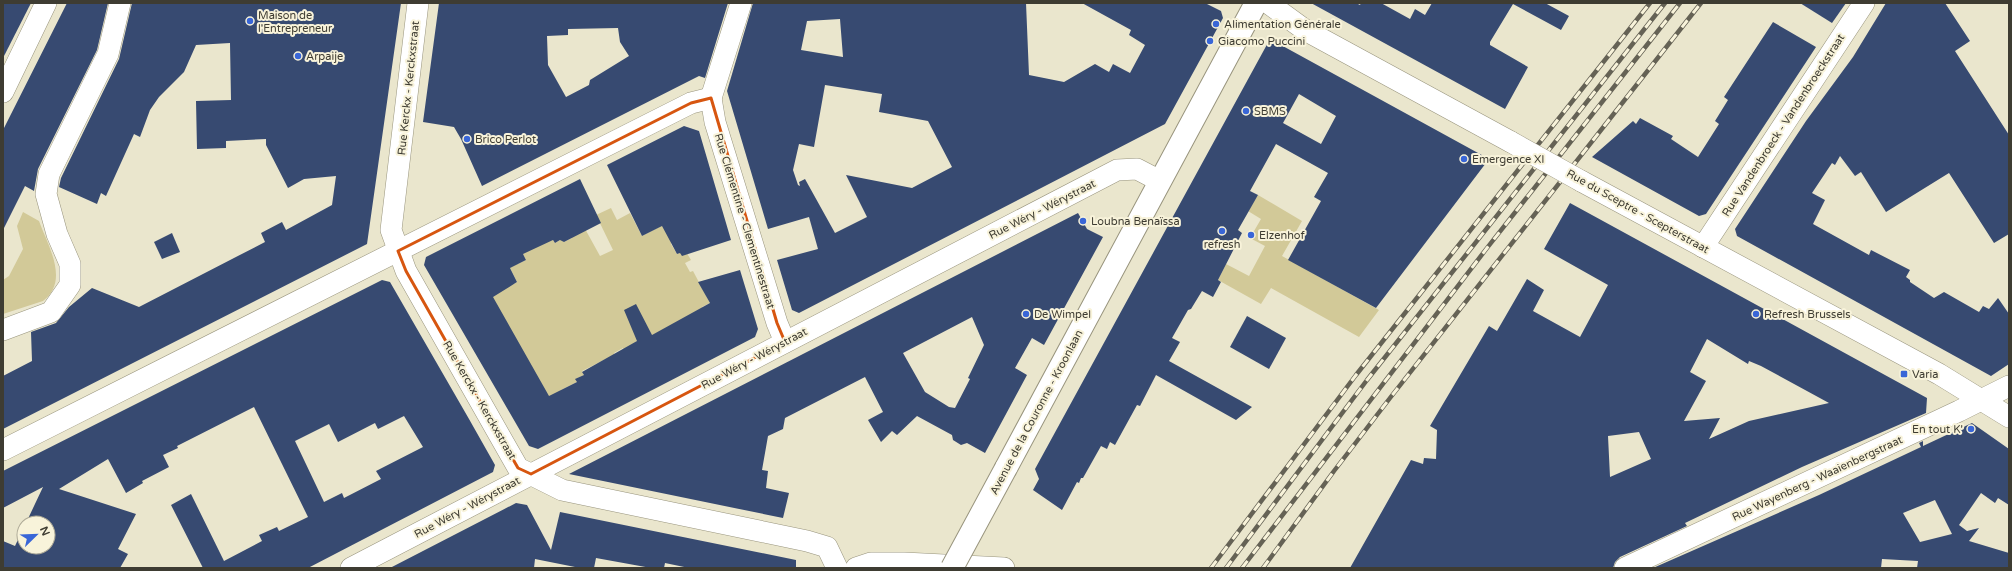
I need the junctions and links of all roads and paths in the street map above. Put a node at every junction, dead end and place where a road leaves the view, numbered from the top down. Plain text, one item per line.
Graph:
1 (46, 3) edge
2 (120, 3) edge
3 (418, 3) edge
4 (741, 3) edge
5 (1256, 3) edge
6 (1268, 3) edge
7 (1864, 3) edge
8 (3, 92) edge
9 (710, 98) junction
10 (1160, 181) junction
11 (1703, 247) junction
12 (398, 251) junction
13 (3, 330) edge
14 (785, 342) junction
15 (2009, 386) edge
16 (1981, 401) junction
17 (2009, 417) edge
18 (3, 450) edge
19 (531, 474) junction
20 (351, 568) edge
21 (837, 568) edge
22 (856, 568) edge
23 (952, 568) edge
24 (1004, 568) edge
25 (1625, 568) edge

1 - 8 street
2 - 13 street
3 - 12 street, Rue Kerckx - Kerckxstraat
4 - 9 street
5 - 10 main road, Avenue de la Couronne - Kroonlaan
6 - 11 street, Rue du Sceptre - Scepterstraat, bridge
7 - 11 street, Rue Vandenbroeck - Vandenbroeckstraat
9 - 12 street
9 - 14 street, Rue Clémentine - Clementinestraat
10 - 14 street, Rue Wéry - Wérystraat
10 - 23 main road, Avenue de la Couronne - Kroonlaan, bridge
11 - 16 street, Rue du Sceptre - Scepterstraat
12 - 18 street
12 - 19 street, Rue Kerckx - Kerckxstraat
14 - 19 street, Rue Wéry - Wérystraat
15 - 16 street, Rue Wayenberg - Waaienbergstraat
16 - 17 street, Rue du Sceptre - Scepterstraat
16 - 25 street, Rue Wayenberg - Waaienbergstraat
19 - 20 street, Rue Wéry - Wérystraat
19 - 21 street, Rue Kerckx - Kerckxstraat
22 - 24 street

